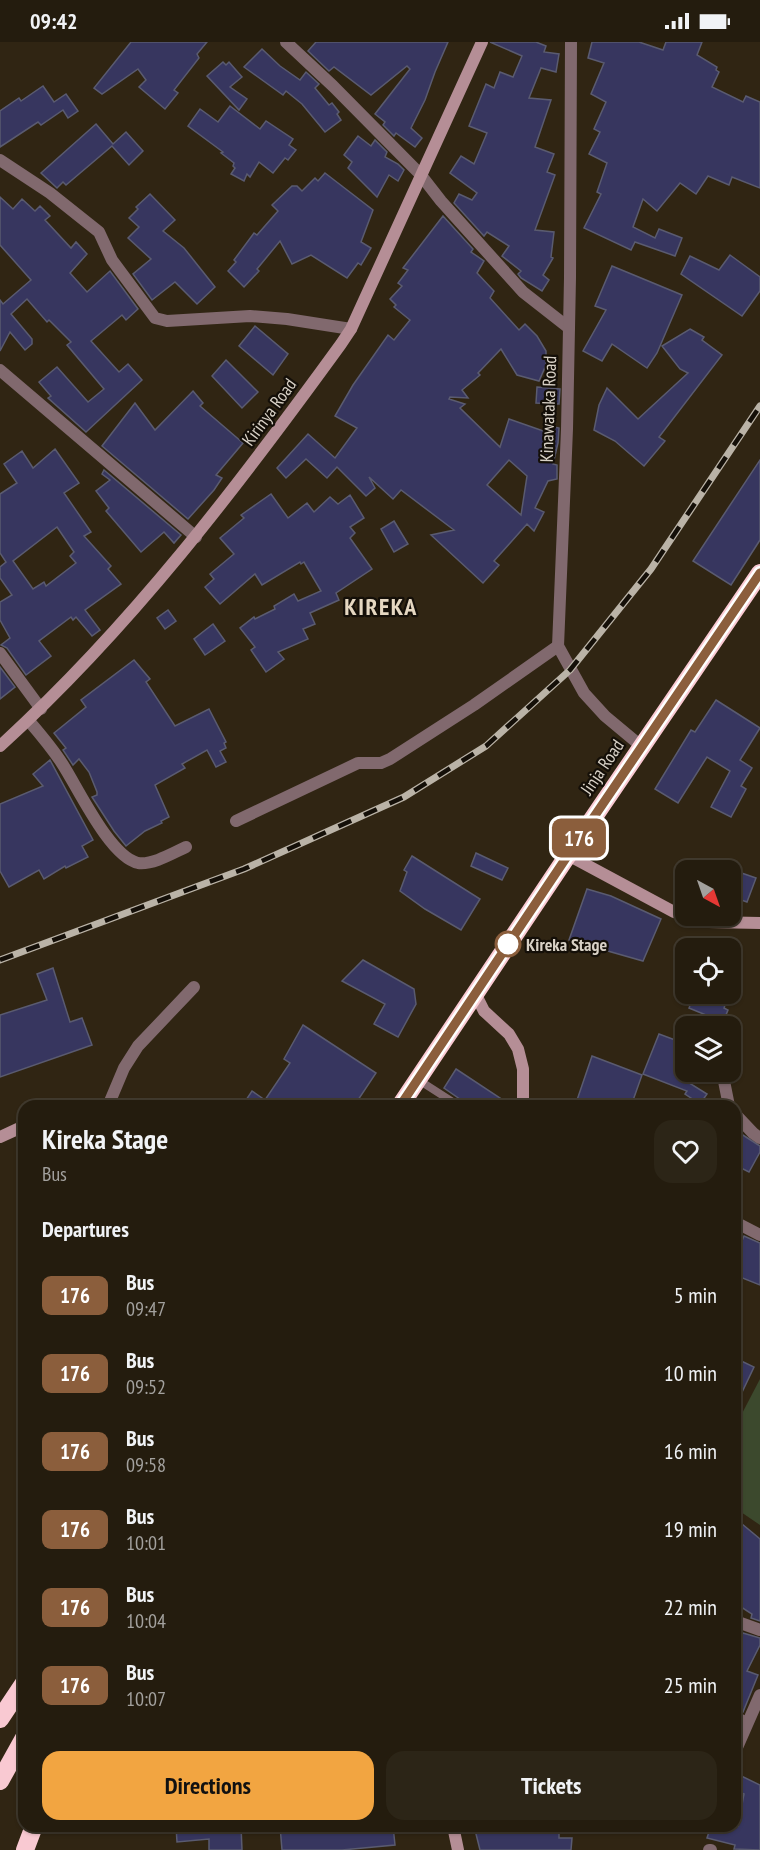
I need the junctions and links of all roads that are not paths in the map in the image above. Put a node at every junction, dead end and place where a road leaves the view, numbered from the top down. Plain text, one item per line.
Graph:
1 (285, 42) edge
2 (482, 42) edge
3 (572, 42) edge
4 (0, 160) edge
5 (420, 174) junction
6 (569, 328) junction
7 (351, 329) junction
8 (0, 370) edge
9 (196, 537) junction
10 (760, 573) edge
11 (558, 645) junction
12 (0, 653) edge
13 (41, 709) junction
14 (29, 721) junction
15 (0, 746) edge
16 (641, 746) junction
17 (236, 821) dead end
18 (186, 847) dead end
19 (568, 855) junction
20 (675, 912) edge
21 (741, 921) edge
22 (760, 923) edge
23 (194, 987) dead end
24 (475, 993) junction
25 (417, 1079) junction
26 (724, 1082) edge
27 (111, 1100) edge
28 (404, 1100) edge
29 (450, 1100) edge
30 (523, 1100) edge
31 (728, 1100) edge
32 (741, 1120) edge
33 (18, 1129) edge
34 (0, 1137) edge
35 (760, 1138) edge
36 (741, 1225) edge
37 (760, 1235) edge
38 (741, 1623) edge
39 (760, 1630) edge
40 (18, 1692) edge
41 (760, 1695) edge
42 (0, 1719) edge
43 (741, 1720) edge
44 (747, 1723) junction
45 (741, 1738) edge
46 (18, 1749) edge
47 (0, 1781) edge
48 (32, 1832) edge
49 (454, 1832) edge
50 (26, 1850) edge
51 (458, 1850) edge

1 - 5 street
2 - 5 main road, Kirinya Road
3 - 6 street, Kinawataka Road
4 - 7 street
5 - 6 street
5 - 7 main road, Kirinya Road
6 - 11 street, Kinawataka Road
7 - 9 main road, Kirinya Road
8 - 9 street
9 - 13 main road, Kirinya Road
10 - 16 highway, Jinja Road
11 - 16 street
11 - 17 street
12 - 13 street
13 - 14 main road, Kirinya Road
14 - 15 main road, Kirinya Road
14 - 18 street
16 - 19 highway, Jinja Road
19 - 20 main road
19 - 24 highway, Jinja Road
21 - 22 main road
23 - 27 street
24 - 25 highway, Jinja Road
24 - 30 main road
25 - 28 highway, Jinja Road
25 - 29 lane
26 - 31 street
32 - 35 street
33 - 34 main road
36 - 37 street
38 - 39 street
40 - 42 highway
41 - 44 street
43 - 44 street
44 - 45 street
46 - 47 highway
48 - 50 highway
49 - 51 main road

